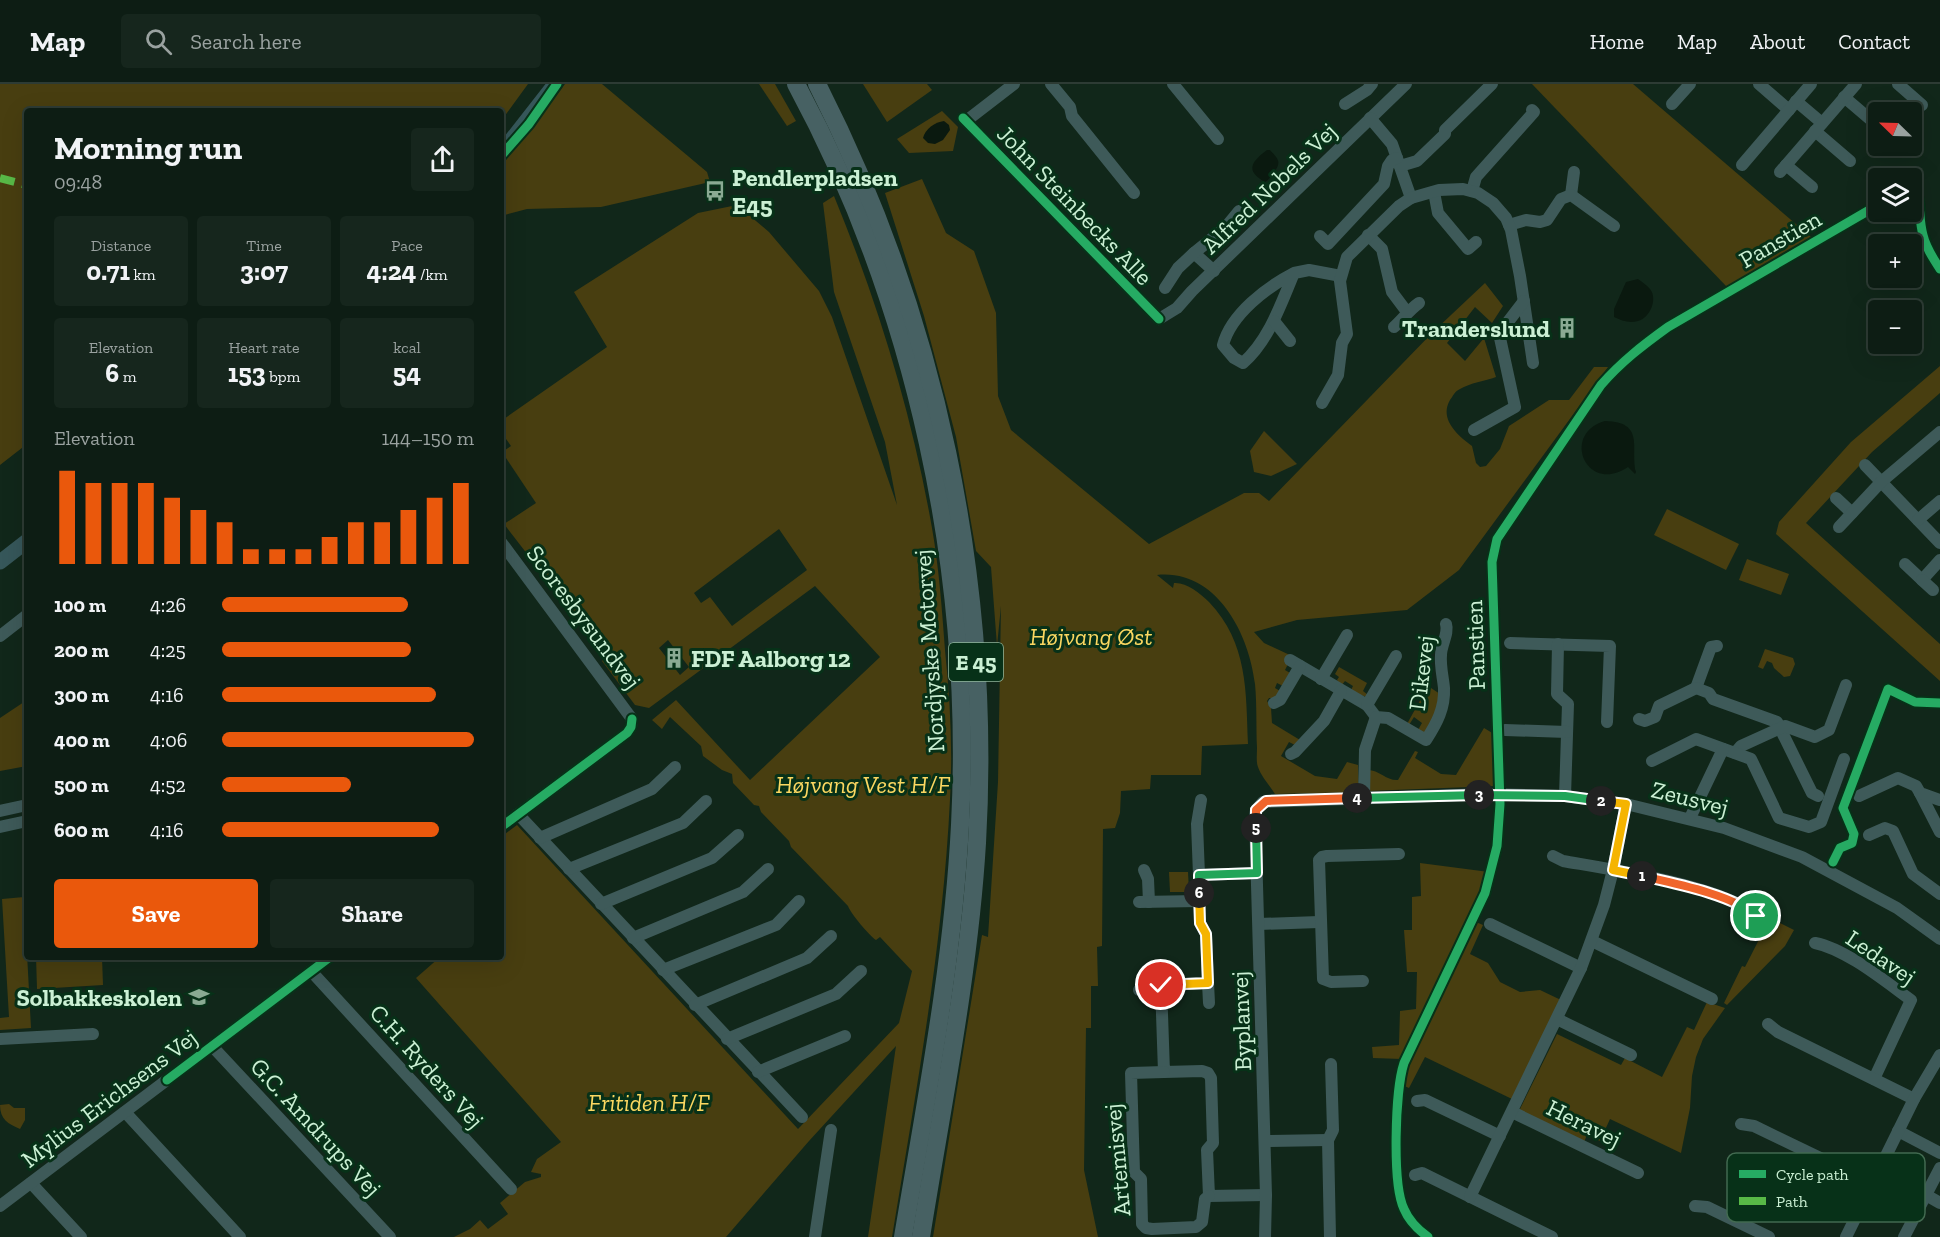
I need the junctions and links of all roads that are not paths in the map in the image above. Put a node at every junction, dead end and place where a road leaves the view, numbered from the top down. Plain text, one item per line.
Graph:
1 (544, 84) edge
2 (555, 84) edge
3 (783, 84) edge
4 (796, 84) edge
5 (817, 84) edge
6 (1014, 84) edge
7 (1051, 84) edge
8 (1173, 84) edge
9 (1372, 84) edge
10 (1406, 84) edge
11 (1492, 84) edge
12 (1690, 84) edge
13 (1759, 84) edge
14 (1811, 84) edge
15 (1856, 84) edge
16 (1898, 84) edge
17 (1844, 97) junction
18 (1919, 102) edge
19 (1345, 104) dead end
20 (1672, 104) dead end
21 (1793, 105) junction
22 (1533, 111) dead end
23 (1868, 117) edge
24 (1370, 118) junction
25 (1819, 127) junction
26 (504, 138) edge
27 (1218, 139) dead end
28 (504, 149) edge
29 (1850, 161) dead end
30 (1399, 162) junction
31 (1742, 165) dead end
32 (1574, 172) dead end
33 (1812, 187) dead end
34 (1472, 191) junction
35 (1434, 192) junction
36 (1134, 193) dead end
37 (1571, 195) junction
38 (1411, 198) junction
39 (1239, 211) dead end
40 (1509, 225) junction
41 (1614, 226) dead end
42 (1368, 235) junction
43 (1476, 242) dead end
44 (1328, 244) dead end
45 (1194, 253) junction
46 (1214, 271) junction
47 (1294, 273) junction
48 (1341, 276) junction
49 (1165, 288) dead end
50 (1524, 301) junction
51 (1419, 303) dead end
52 (1407, 312) junction
53 (1159, 319) joint
54 (1274, 321) junction
55 (1394, 327) dead end
56 (1290, 341) dead end
57 (1533, 363) dead end
58 (1322, 403) dead end
59 (921, 418) junction
60 (1474, 430) dead end
61 (1940, 432) edge
62 (1865, 465) dead end
63 (1881, 482) junction
64 (1836, 498) dead end
65 (1940, 501) edge
66 (1852, 513) junction
67 (1918, 520) junction
68 (1839, 527) dead end
69 (1940, 543) edge
70 (24, 544) edge
71 (504, 546) edge
72 (1940, 560) edge
73 (0, 562) edge
74 (1905, 564) dead end
75 (1922, 579) junction
76 (1933, 590) dead end
77 (24, 617) edge
78 (1446, 624) dead end
79 (1347, 635) dead end
80 (0, 636) edge
81 (1510, 643) dead end
82 (1558, 644) junction
83 (1717, 646) dead end
84 (1396, 656) dead end
85 (1321, 679) junction
86 (1846, 685) dead end
87 (1696, 688) junction
88 (1341, 691) junction
89 (1274, 703) dead end
90 (1367, 705) junction
91 (1376, 717) junction
92 (1639, 719) dead end
93 (1607, 722) dead end
94 (1780, 729) junction
95 (1505, 730) dead end
96 (1567, 732) junction
97 (1729, 751) junction
98 (1291, 754) dead end
99 (1844, 759) dead end
100 (1652, 761) dead end
101 (675, 767) dead end
102 (1920, 793) junction
103 (1565, 796) junction
104 (1818, 796) dead end
105 (1859, 796) dead end
106 (1364, 798) junction
107 (1201, 800) dead end
108 (1940, 800) edge
109 (706, 801) dead end
110 (1260, 804) joint
111 (1626, 804) junction
112 (24, 806) edge
113 (0, 811) edge
114 (1935, 811) edge
115 (518, 814) junction
116 (1690, 818) junction
117 (24, 822) edge
118 (504, 825) edge
119 (0, 826) edge
120 (1940, 832) edge
121 (738, 835) dead end
122 (1869, 835) dead end
123 (540, 838) junction
124 (1400, 854) dead end
125 (1553, 856) dead end
126 (569, 869) junction
127 (768, 869) dead end
128 (1144, 870) dead end
129 (1613, 870) junction
130 (1257, 873) junction
131 (1199, 875) junction
132 (1940, 894) edge
133 (799, 901) dead end
134 (1199, 901) junction
135 (602, 904) junction
136 (1756, 916) dead end
137 (1320, 922) junction
138 (1259, 924) junction
139 (1490, 924) dead end
140 (831, 936) dead end
141 (633, 938) junction
142 (1940, 939) edge
143 (1592, 941) junction
144 (1815, 943) dead end
145 (326, 960) edge
146 (1581, 968) junction
147 (663, 970) junction
148 (311, 971) junction
149 (861, 971) dead end
150 (1363, 981) dead end
151 (1208, 983) junction
152 (1161, 985) junction
153 (1139, 990) dead end
154 (1712, 999) dead end
155 (1209, 1003) dead end
156 (695, 1005) junction
157 (1557, 1019) junction
158 (1768, 1023) dead end
159 (93, 1034) dead end
160 (845, 1036) dead end
161 (0, 1039) edge
162 (727, 1039) junction
163 (212, 1046) junction
164 (1631, 1055) dead end
165 (1940, 1055) edge
166 (1331, 1064) dead end
167 (758, 1072) junction
168 (1164, 1072) junction
169 (1874, 1079) junction
170 (1914, 1099) junction
171 (1417, 1101) dead end
172 (125, 1112) junction
173 (1512, 1112) junction
174 (802, 1117) dead end
175 (1741, 1124) dead end
176 (831, 1130) dead end
177 (1898, 1131) junction
178 (1500, 1136) junction
179 (1328, 1140) junction
180 (1265, 1141) junction
181 (1810, 1153) edge
182 (1887, 1153) edge
183 (1940, 1153) edge
184 (1940, 1168) edge
185 (1638, 1173) dead end
186 (1415, 1175) dead end
187 (31, 1183) junction
188 (512, 1189) dead end
189 (1266, 1195) junction
190 (1926, 1195) joint
191 (1209, 1196) junction
192 (1470, 1197) junction
193 (1940, 1203) edge
194 (0, 1206) edge
195 (1695, 1206) dead end
196 (1727, 1217) edge
197 (1738, 1222) edge
198 (1853, 1222) edge
199 (1912, 1222) edge
200 (81, 1237) edge
201 (240, 1237) edge
202 (390, 1237) edge
203 (815, 1237) edge
204 (903, 1237) edge
205 (921, 1237) edge
206 (1265, 1237) edge
207 (1330, 1237) edge
208 (1552, 1237) edge
209 (1769, 1237) edge
210 (1846, 1237) edge
211 (1904, 1237) edge

1 - 26 main road
2 - 28 main road
3 - 59 highway
4 - 59 highway, Nordjyske Motorvej / E 45
5 - 205 highway, Nordjyske Motorvej / E 45
6 - 53 street, John Steinbecks Alle
7 - 36 street
8 - 27 street
9 - 19 street
10 - 24 street, Alfred Nobels Vej
11 - 30 street
12 - 20 street
13 - 21 street
14 - 21 street
15 - 17 street
16 - 18 street
17 - 23 street
17 - 25 street
21 - 25 street
21 - 31 street
22 - 34 street
24 - 30 street
24 - 46 street, Alfred Nobels Vej
25 - 29 street
25 - 33 street
30 - 38 street
30 - 44 street
32 - 37 street
34 - 35 street
34 - 40 street
35 - 38 street
35 - 43 street
37 - 40 street
37 - 41 street
38 - 42 street
39 - 45 street
40 - 50 street
42 - 48 street
42 - 52 street
45 - 46 street
45 - 49 street
46 - 53 street, Alfred Nobels Vej
47 - 48 street
47 - 54 street
47 - 54 street
48 - 58 street
50 - 57 street
50 - 60 street
51 - 52 street
52 - 55 street
54 - 56 street
59 - 204 highway, Nordjyske Motorvej / E 45
61 - 63 street
62 - 63 street
63 - 66 street
63 - 67 street
64 - 66 street
65 - 67 street
66 - 68 street
67 - 69 street
70 - 73 main road
71 - 115 street, Scoresbysundvej
72 - 75 street
74 - 75 street
75 - 76 street
77 - 80 street
78 - 91 street, Dikevej
79 - 85 street
81 - 82 street
82 - 93 street
82 - 96 street
83 - 87 street
84 - 90 street, Dikevej
85 - 88 street, Dikevej
85 - 89 street, Dikevej
86 - 94 street
87 - 92 street
87 - 94 street
88 - 90 street, Dikevej
88 - 98 street
90 - 91 street, Dikevej
91 - 106 street, Dikevej
94 - 97 street
94 - 104 street
95 - 96 street
96 - 103 street
97 - 99 street
97 - 100 street
97 - 116 street
101 - 123 street
102 - 105 street
102 - 108 street
102 - 114 street
103 - 106 street, Zeusvej
103 - 111 street, Zeusvej
106 - 110 street, Zeusvej
107 - 131 street
109 - 126 street
110 - 130 street, Byplanvej
111 - 116 street, Zeusvej
111 - 129 street, Heravej
112 - 113 street
114 - 120 street
115 - 118 street
115 - 123 street
116 - 142 street, Zeusvej
117 - 119 street
121 - 135 street
122 - 132 street
123 - 126 street
124 - 137 street
125 - 129 street
126 - 135 street
127 - 141 street
128 - 134 street
129 - 136 street
129 - 143 street, Heravej
130 - 131 street
130 - 138 street, Byplanvej
131 - 134 street
133 - 147 street
134 - 151 street
135 - 141 street
137 - 138 street
137 - 150 street
138 - 180 street, Byplanvej
139 - 146 street
140 - 156 street
141 - 147 street
143 - 146 street, Heravej
143 - 154 street
144 - 169 street, Ledavej
145 - 148 street, Mylius Erichsens Vej
146 - 157 street, Heravej
147 - 156 street
148 - 163 street, Mylius Erichsens Vej
148 - 188 street, C.H. Ryders Vej
149 - 162 street
151 - 152 street
151 - 155 street
152 - 153 street
152 - 168 street
156 - 162 street
157 - 164 street
157 - 173 street, Heravej
158 - 169 street
159 - 161 street
160 - 167 street
162 - 167 street
163 - 172 street, Mylius Erichsens Vej
163 - 202 street, G.C. Amdrups Vej
165 - 170 street
166 - 179 street
167 - 174 street
168 - 191 street, Artemisvej
168 - 191 street, Artemisvej
169 - 170 street
170 - 177 street
171 - 178 street
172 - 187 street, Mylius Erichsens Vej
172 - 201 street
173 - 178 street, Heravej
173 - 185 street, Heravej
175 - 181 street
176 - 203 street
177 - 182 street
177 - 183 street
178 - 192 street, Heravej
179 - 180 street
179 - 207 street
180 - 189 street, Byplanvej
184 - 190 street
186 - 192 street
187 - 194 street, Mylius Erichsens Vej
187 - 200 street
189 - 191 street
189 - 206 street, Byplanvej
190 - 193 street
192 - 208 street
195 - 196 street
197 - 209 street
198 - 210 street
199 - 211 street

